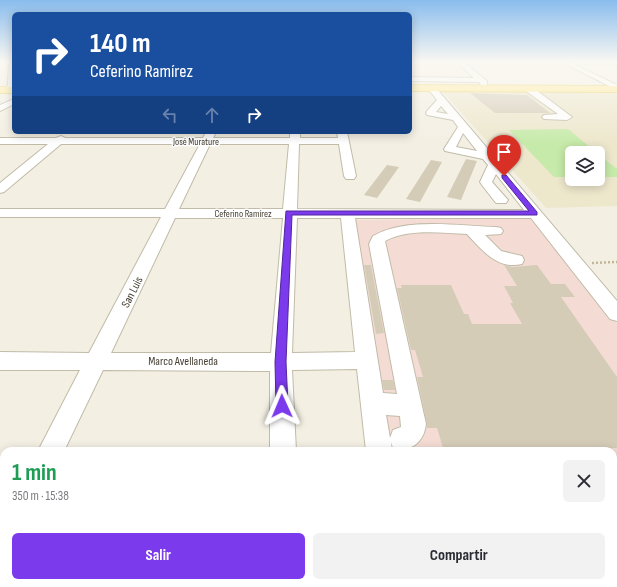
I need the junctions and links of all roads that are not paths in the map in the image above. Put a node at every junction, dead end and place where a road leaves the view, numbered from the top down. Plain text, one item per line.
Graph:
1 (419, 89) edge
2 (468, 89) edge
3 (529, 89) edge
4 (433, 90) junction
5 (12, 101) edge
6 (0, 108) edge
7 (547, 117) dead end
8 (459, 122) junction
9 (67, 134) edge
10 (209, 137) edge
11 (295, 137) edge
12 (342, 137) edge
13 (0, 141) edge
14 (58, 141) junction
15 (490, 160) junction
16 (350, 176) dead end
17 (0, 189) edge
18 (501, 200) dead end
19 (0, 213) edge
20 (171, 213) junction
21 (289, 213) junction
22 (347, 213) junction
23 (534, 214) junction
24 (423, 221) junction
25 (472, 231) junction
26 (496, 231) dead end
27 (516, 260) dead end
28 (617, 314) edge
29 (366, 360) junction
30 (0, 361) edge
31 (97, 361) junction
32 (281, 362) junction
33 (373, 404) junction
34 (411, 406) junction
35 (402, 439) dead end
36 (53, 447) edge
37 (282, 447) edge
38 (378, 447) edge

1 - 4 main road
2 - 4 main road
3 - 7 street
4 - 8 street
5 - 6 street
8 - 15 street
8 - 15 street
9 - 14 street
10 - 11 street, José Murature
10 - 14 street, José Murature
10 - 20 street, San Luis
11 - 12 street, José Murature
11 - 21 street
12 - 16 street
13 - 14 street, José Murature
14 - 17 street
15 - 18 street
15 - 23 street
19 - 20 street, Ceferino Ramírez
20 - 21 street, Ceferino Ramírez
20 - 31 street, San Luis
21 - 22 street, Ceferino Ramírez
21 - 32 street
22 - 24 street, Ceferino Ramírez
22 - 29 street
23 - 24 street, Ceferino Ramírez
23 - 28 street
24 - 25 street
24 - 34 street
25 - 26 street
25 - 27 street
29 - 32 street, Marco Avellaneda
29 - 33 street
30 - 31 street, Marco Avellaneda
31 - 32 street, Marco Avellaneda
31 - 36 street, San Luis
32 - 37 street
33 - 34 street
33 - 38 street
34 - 35 street

